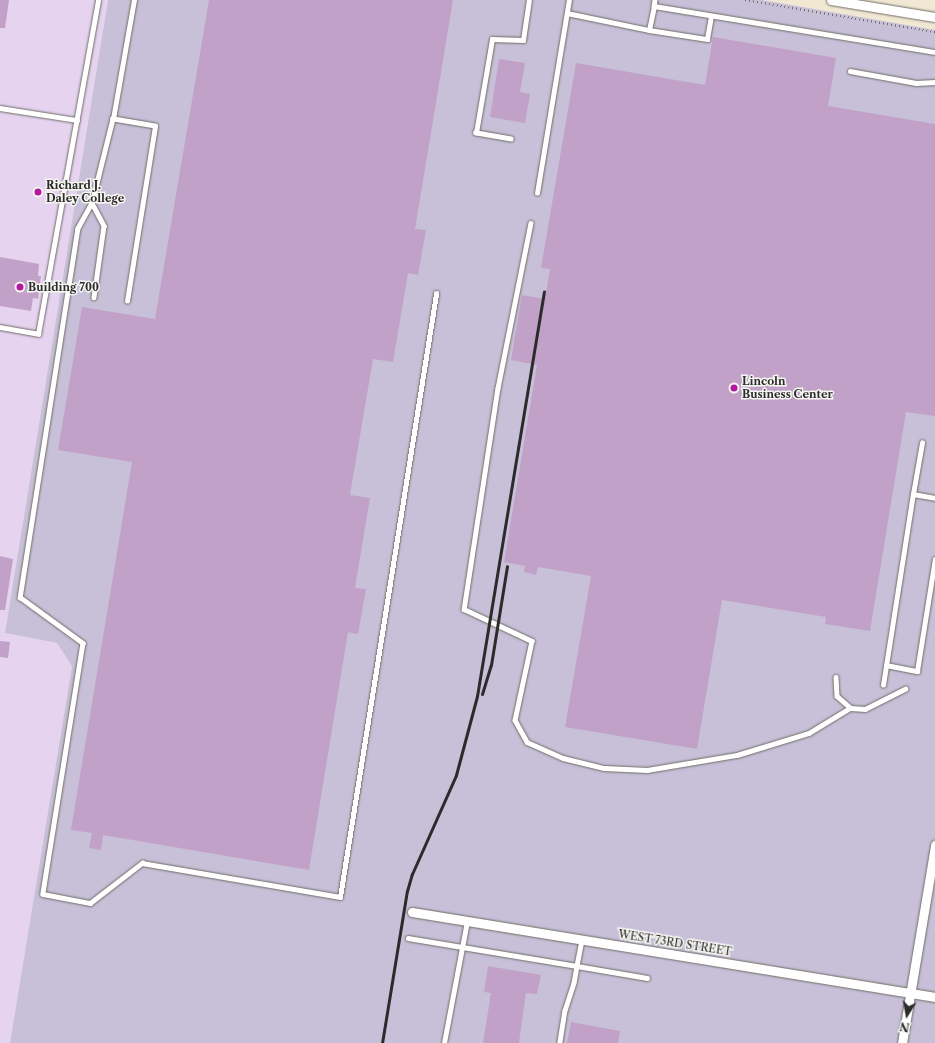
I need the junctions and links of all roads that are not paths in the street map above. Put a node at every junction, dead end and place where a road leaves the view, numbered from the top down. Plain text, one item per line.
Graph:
1 (98, 0) edge
2 (134, 0) edge
3 (529, 0) edge
4 (569, 0) edge
5 (655, 0) edge
6 (831, 0) edge
7 (654, 6) junction
8 (567, 13) junction
9 (711, 16) junction
10 (935, 17) edge
11 (648, 30) junction
12 (935, 52) edge
13 (850, 71) dead end
14 (935, 82) edge
15 (0, 108) edge
16 (113, 119) junction
17 (77, 120) junction
18 (512, 139) dead end
19 (537, 193) dead end
20 (92, 203) junction
21 (531, 223) dead end
22 (436, 294) dead end
23 (94, 298) dead end
24 (127, 301) dead end
25 (0, 327) edge
26 (922, 443) dead end
27 (913, 494) junction
28 (935, 498) edge
29 (935, 559) edge
30 (886, 665) junction
31 (836, 677) dead end
32 (883, 685) dead end
33 (905, 689) dead end
34 (850, 708) junction
35 (935, 845) edge
36 (412, 912) dead end
37 (467, 921) junction
38 (408, 938) dead end
39 (582, 940) junction
40 (463, 947) junction
41 (577, 966) junction
42 (647, 978) dead end
43 (910, 993) junction
44 (935, 997) edge
45 (444, 1043) edge
46 (560, 1043) edge
47 (902, 1043) edge

1 - 17 lane
2 - 16 lane
3 - 18 lane
4 - 8 lane
5 - 7 lane
6 - 10 street
7 - 9 lane
7 - 11 lane
8 - 11 lane
8 - 19 lane
9 - 11 lane
9 - 12 lane
13 - 14 lane
15 - 17 lane
16 - 20 lane
16 - 24 lane
17 - 25 lane
20 - 22 lane
20 - 23 lane
21 - 34 lane
26 - 27 lane
27 - 28 lane
27 - 30 lane
29 - 30 lane
30 - 32 lane
31 - 34 lane
33 - 34 lane
35 - 43 street
36 - 37 street, WEST 73RD STREET
37 - 39 street, WEST 73RD STREET
37 - 40 lane
38 - 40 lane
39 - 41 lane
39 - 43 street, WEST 73RD STREET
40 - 41 lane
40 - 45 lane
41 - 42 lane
41 - 46 lane
43 - 44 street, WEST 73RD STREET
43 - 47 street

